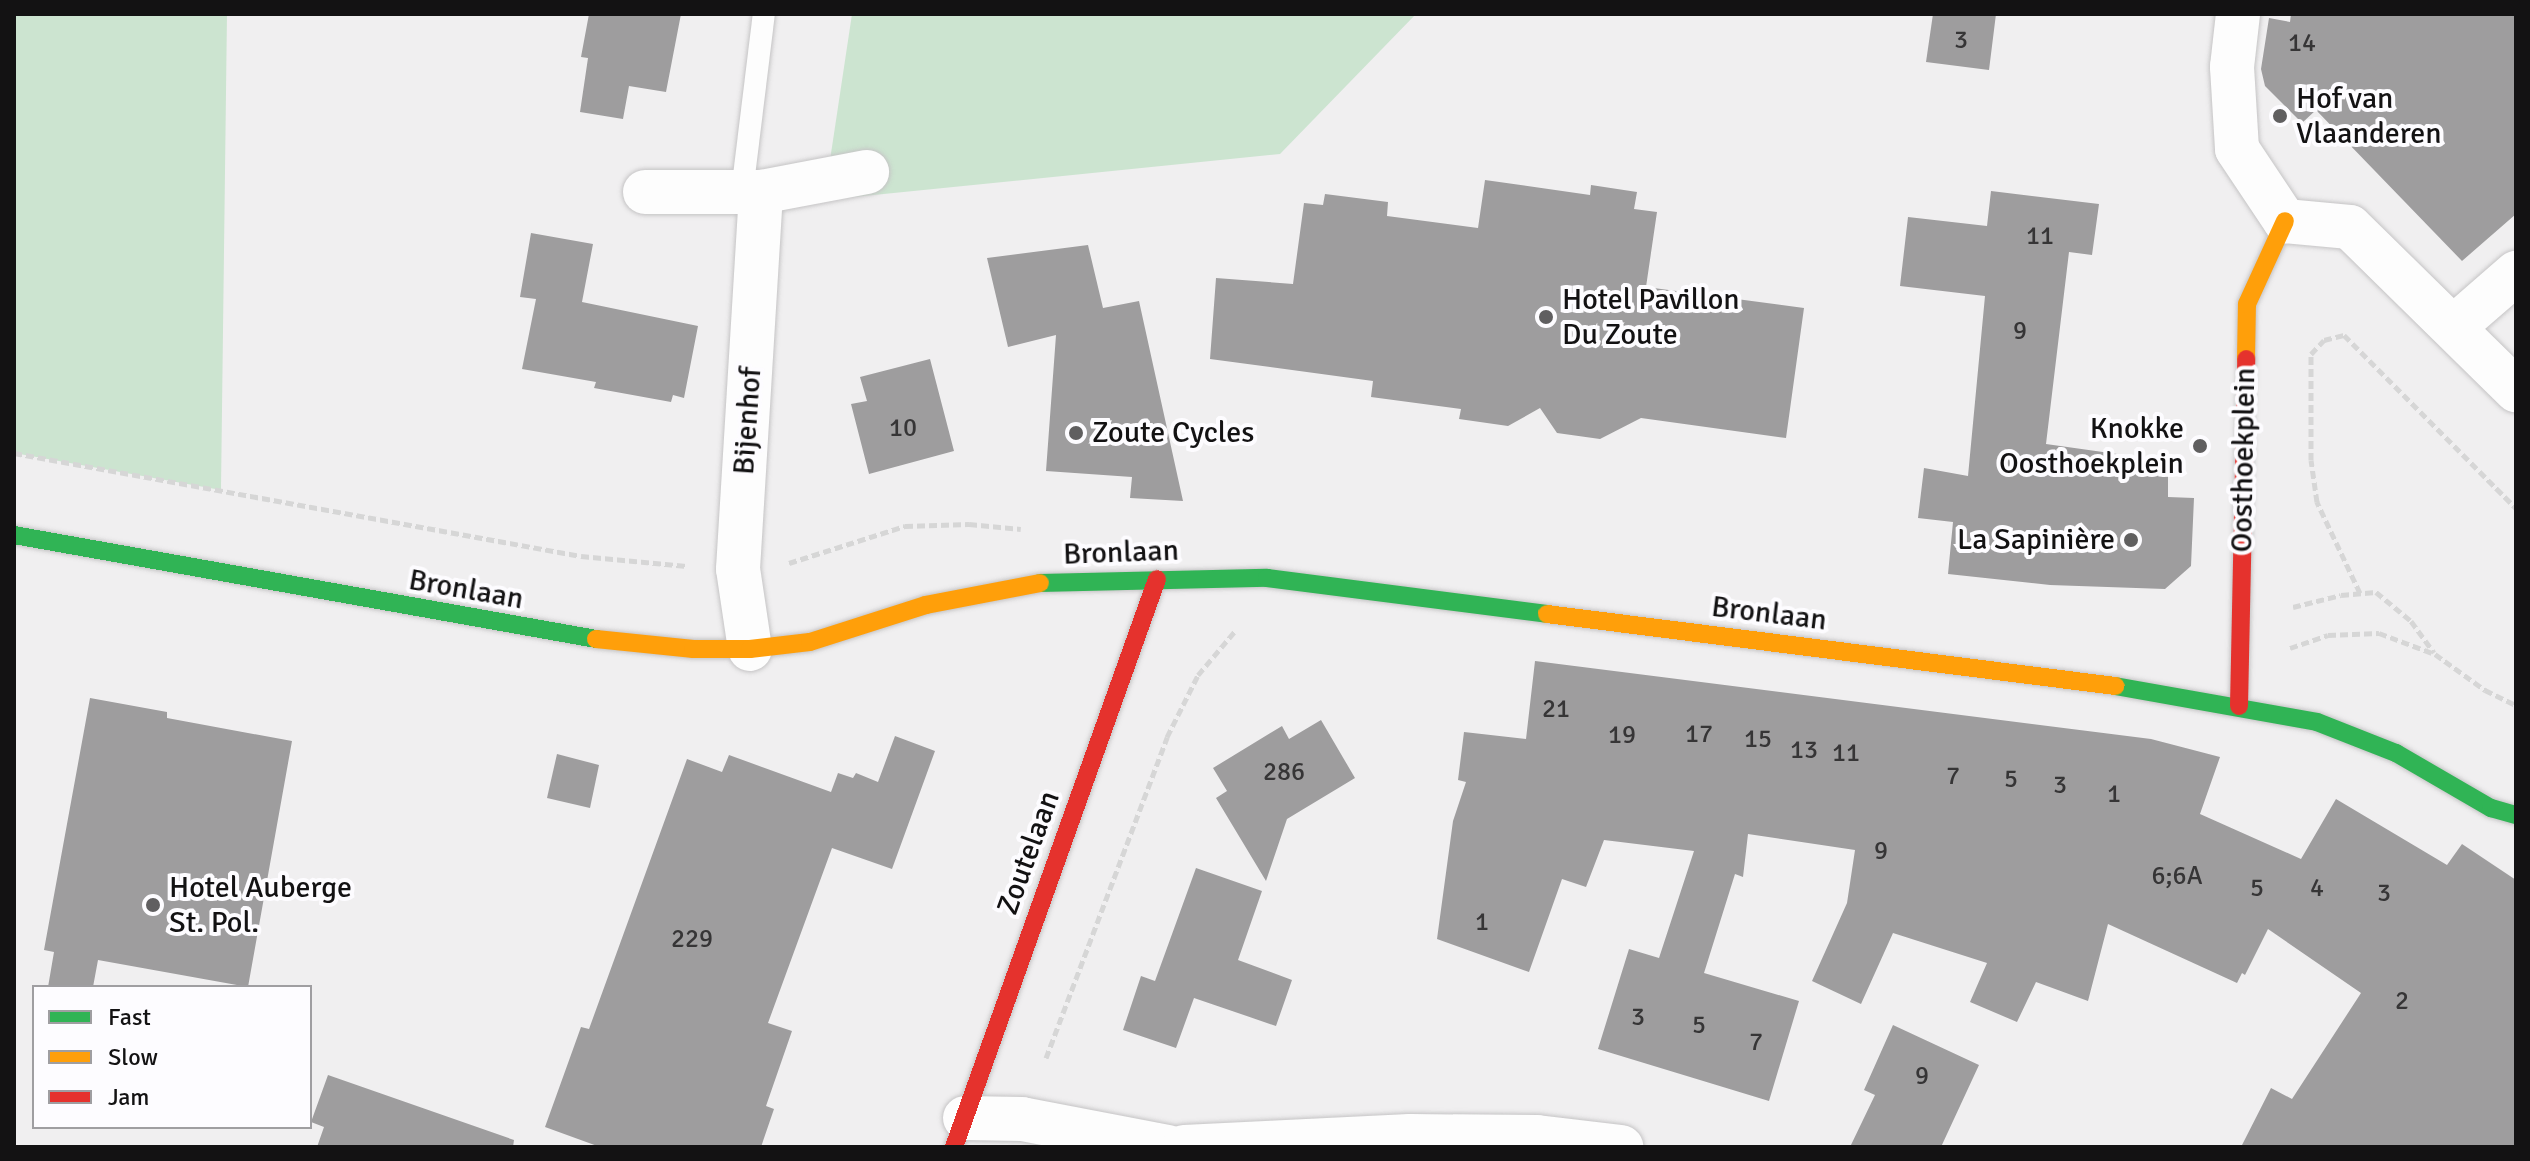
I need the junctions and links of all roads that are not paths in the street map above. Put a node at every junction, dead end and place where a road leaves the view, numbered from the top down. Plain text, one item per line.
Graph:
1 (764, 14) edge
2 (2238, 14) edge
3 (867, 172) dead end
4 (645, 192) dead end
5 (752, 192) junction
6 (2285, 221) junction
7 (2516, 273) edge
8 (2455, 326) junction
9 (2516, 390) edge
10 (14, 535) edge
11 (1157, 579) junction
12 (750, 649) junction
13 (2239, 706) junction
14 (2516, 815) edge
15 (960, 1132) edge
16 (1168, 1147) edge
17 (1184, 1147) edge
18 (1621, 1147) edge

1 - 5 lane
2 - 6 street
3 - 5 street
4 - 5 street
5 - 12 street, Bijenhof
6 - 8 street
6 - 13 street, Oosthoekplein
7 - 8 street
8 - 9 street
10 - 12 street, Bronlaan
11 - 12 street, Bronlaan
11 - 13 street, Bronlaan
11 - 15 street, Zoutelaan
13 - 14 street
15 - 16 street
17 - 18 street

